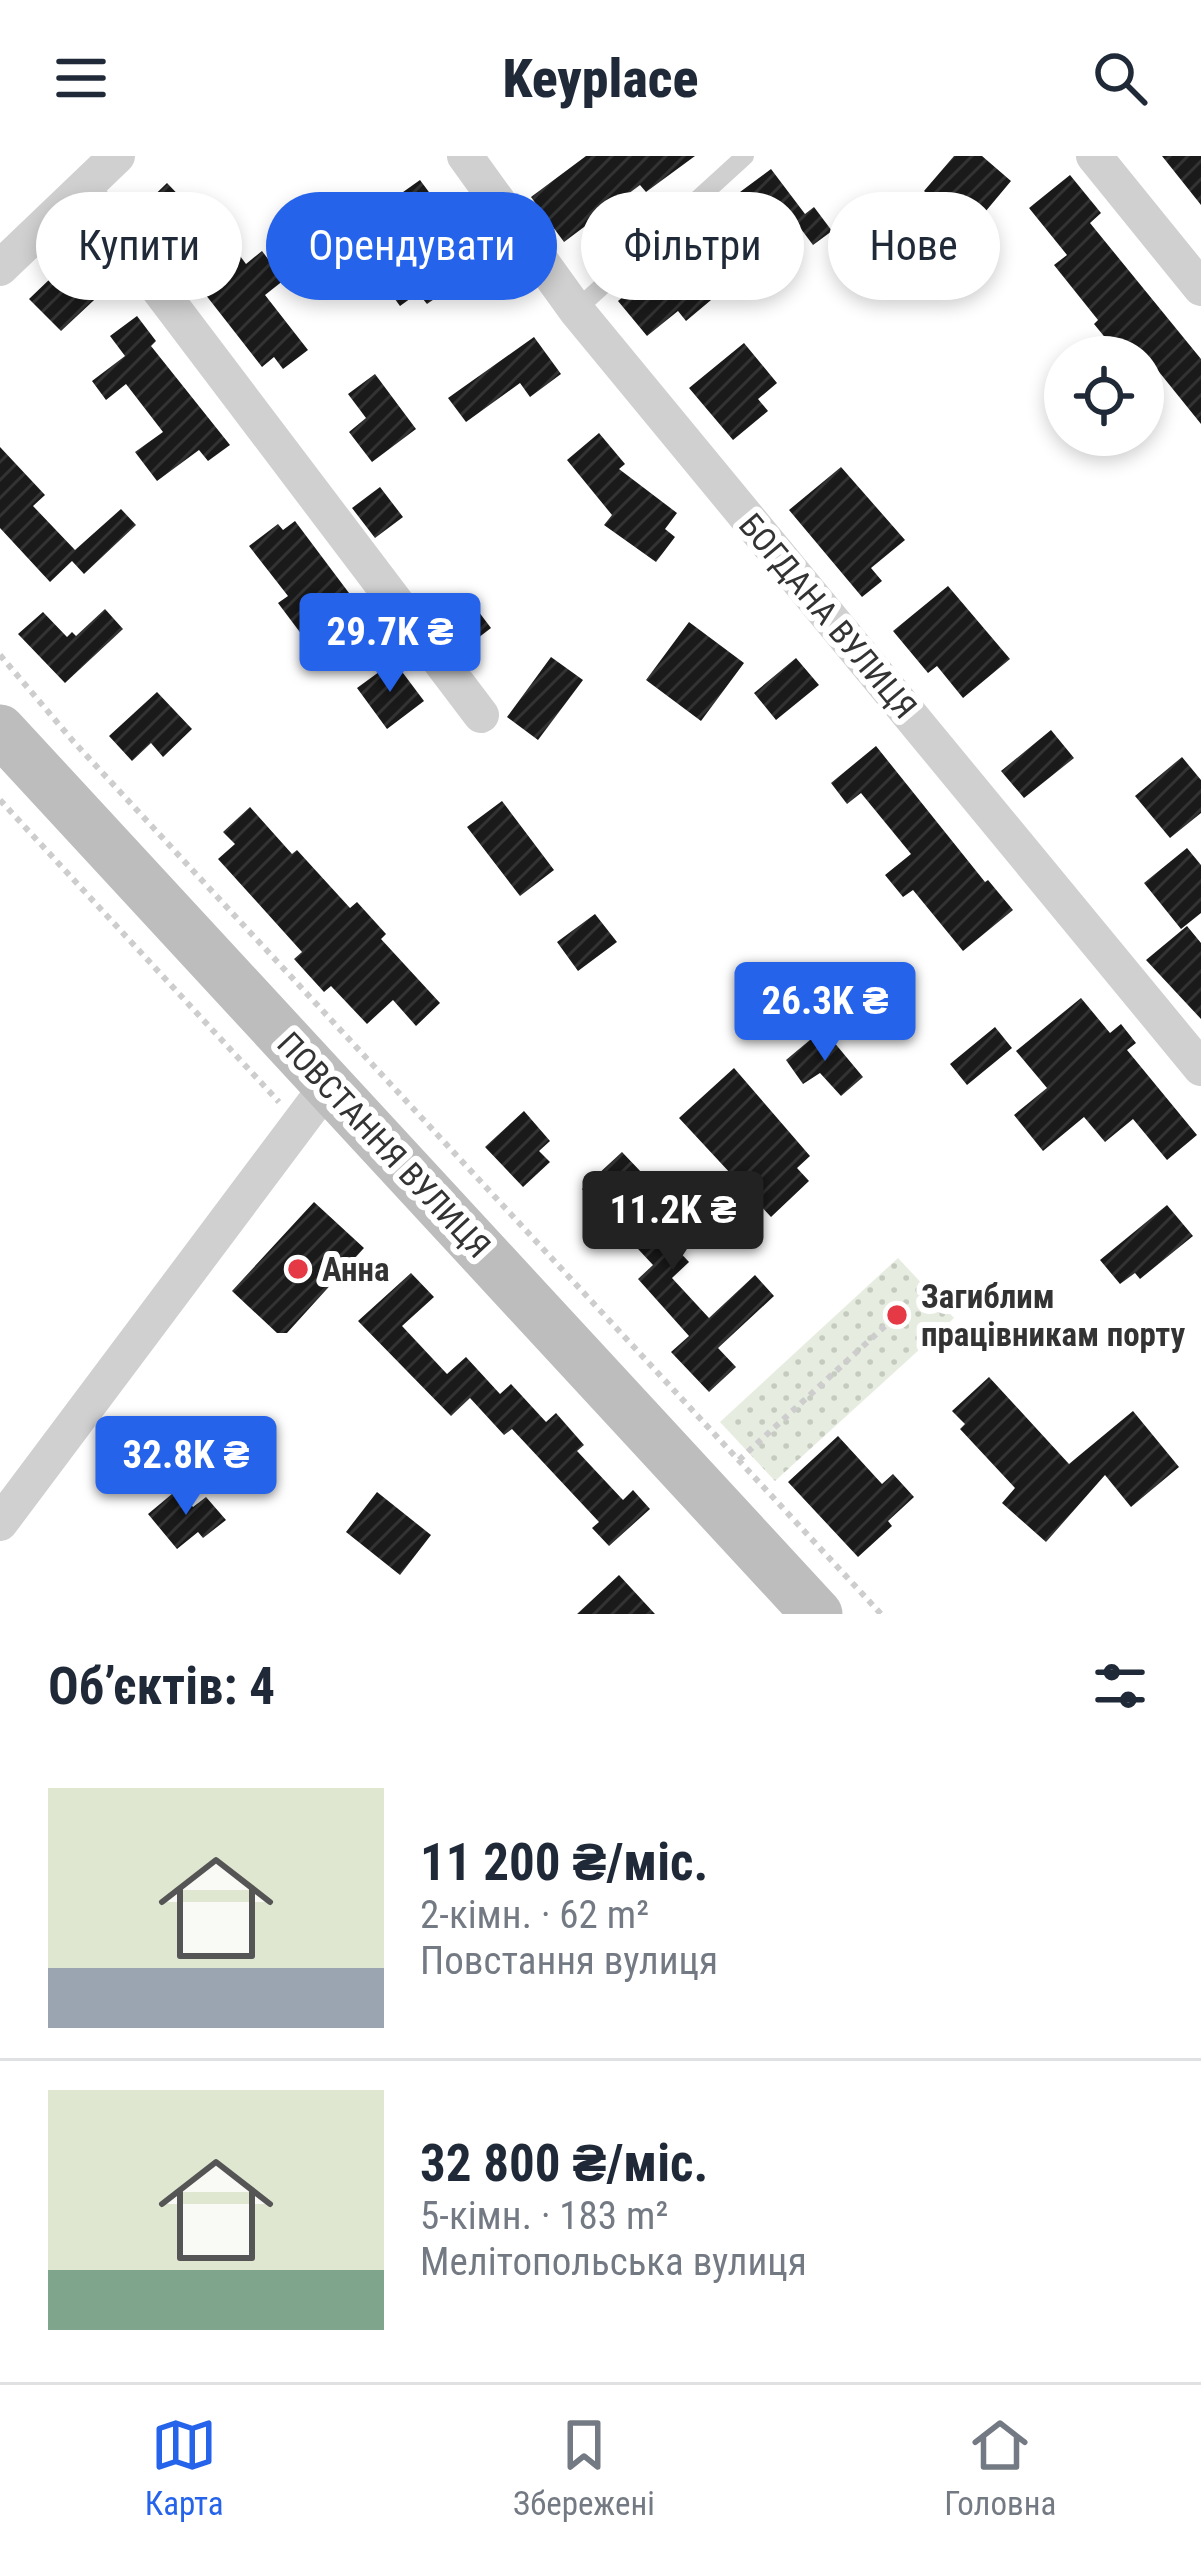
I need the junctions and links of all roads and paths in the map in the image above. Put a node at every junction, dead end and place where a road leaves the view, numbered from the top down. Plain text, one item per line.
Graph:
1 (117, 156) edge
2 (465, 156) edge
3 (745, 156) edge
4 (1094, 156) edge
5 (83, 189) junction
6 (0, 268) edge
7 (1201, 288) edge
8 (576, 310) junction
9 (0, 655) edge
10 (482, 715) dead end
11 (0, 730) edge
12 (1201, 1068) edge
13 (328, 1085) junction
14 (884, 1326) dead end
15 (739, 1460) junction
16 (0, 1523) edge
17 (818, 1614) edge
18 (881, 1614) edge

1 - 5 street
2 - 8 street, БОГДАНА ВУЛИЦЯ
3 - 8 lane
4 - 7 street
5 - 6 street
5 - 10 street
8 - 12 street, БОГДАНА ВУЛИЦЯ
9 - 15 path
11 - 13 street, ПОВСТАННЯ ВУЛИЦЯ
13 - 16 street
13 - 17 street, ПОВСТАННЯ ВУЛИЦЯ
14 - 15 path
15 - 18 path

